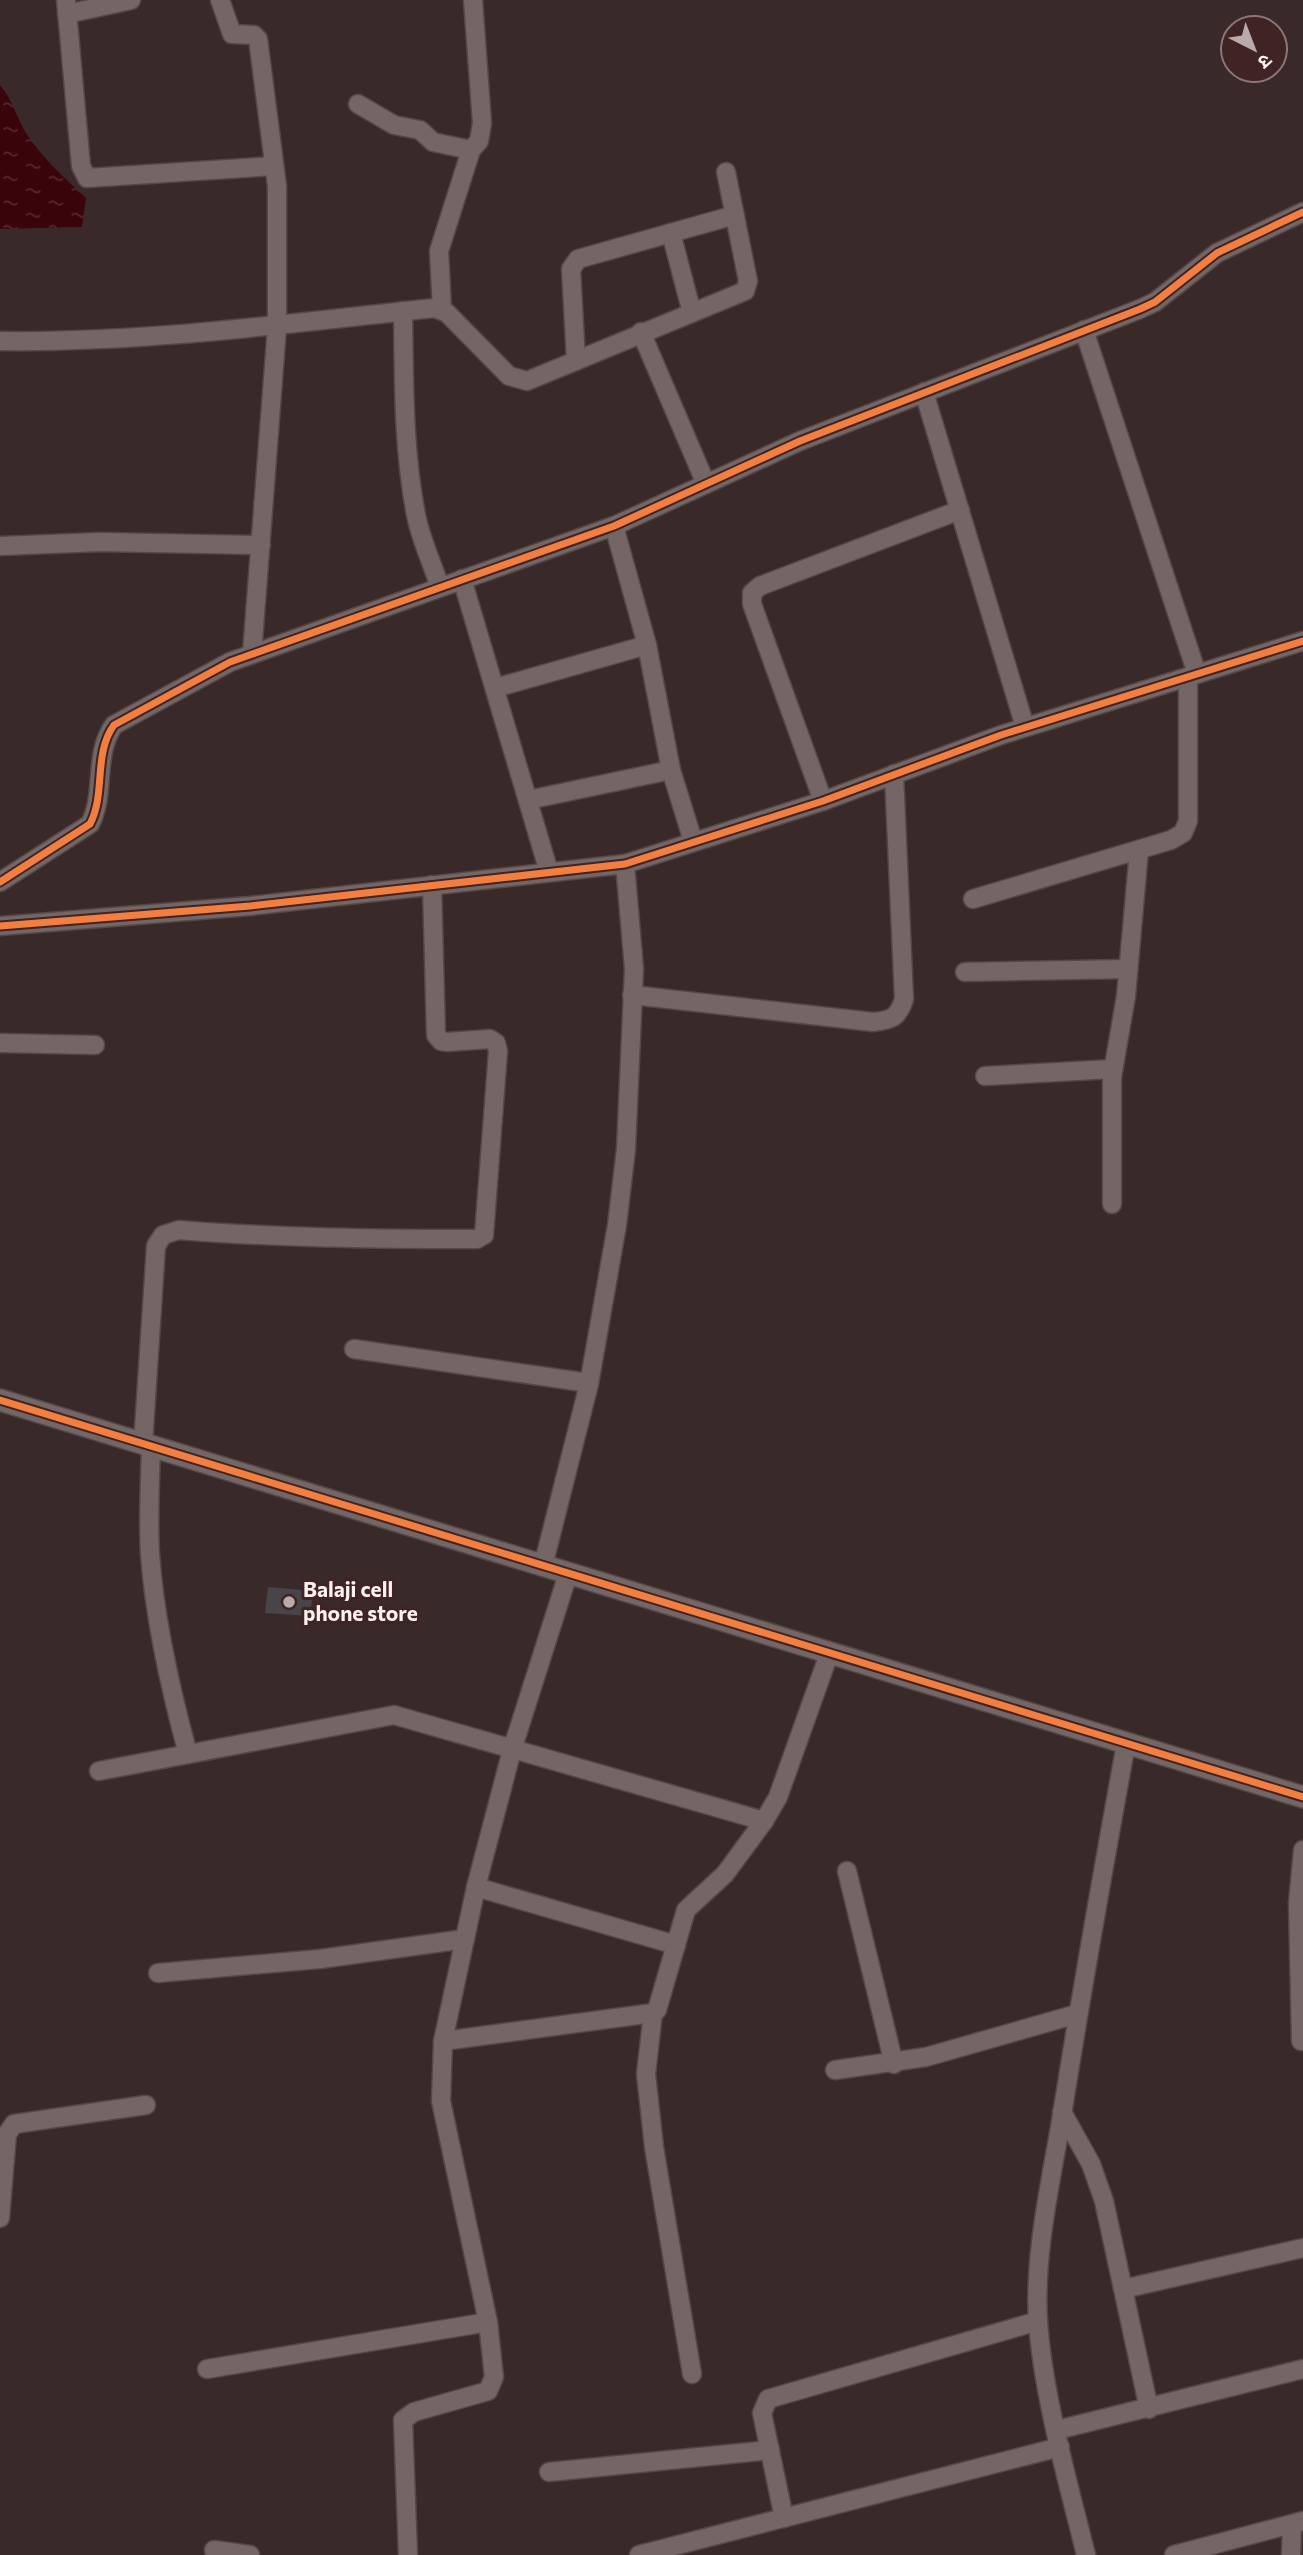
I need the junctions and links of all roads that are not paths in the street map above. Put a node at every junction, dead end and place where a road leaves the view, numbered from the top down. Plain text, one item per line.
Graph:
1 (131, 0) edge
2 (220, 0) edge
3 (473, 0) edge
4 (67, 7) edge
5 (358, 104) dead end
6 (471, 150) junction
7 (274, 166) junction
8 (726, 172) dead end
9 (1303, 212) edge
10 (735, 215) junction
11 (671, 233) junction
12 (442, 310) junction
13 (403, 312) junction
14 (692, 313) junction
15 (277, 327) junction
16 (1084, 330) junction
17 (642, 332) junction
18 (0, 341) edge
19 (576, 361) junction
20 (925, 392) junction
21 (706, 484) junction
22 (960, 510) junction
23 (614, 526) junction
24 (0, 545) edge
25 (261, 545) junction
26 (462, 579) junction
27 (440, 587) junction
28 (1303, 640) edge
29 (647, 645) junction
30 (253, 654) junction
31 (1192, 676) junction
32 (495, 688) junction
33 (1025, 727) junction
34 (671, 770) junction
35 (894, 774) junction
36 (528, 800) junction
37 (823, 801) junction
38 (693, 841) junction
39 (1139, 850) junction
40 (625, 863) junction
41 (549, 872) junction
42 (0, 882) edge
43 (432, 885) junction
44 (973, 899) dead end
45 (0, 926) edge
46 (1128, 969) junction
47 (965, 972) dead end
48 (632, 995) junction
49 (0, 1043) edge
50 (95, 1045) dead end
51 (1113, 1069) junction
52 (985, 1076) dead end
53 (1112, 1203) dead end
54 (354, 1349) dead end
55 (589, 1383) junction
56 (0, 1401) edge
57 (147, 1445) junction
58 (543, 1566) junction
59 (568, 1574) junction
60 (829, 1654) junction
61 (1126, 1744) junction
62 (512, 1750) junction
63 (188, 1754) junction
64 (99, 1771) dead end
65 (1303, 1797) edge
66 (764, 1821) junction
67 (1303, 1850) edge
68 (847, 1871) dead end
69 (476, 1887) junction
70 (465, 1939) junction
71 (677, 1945) junction
72 (158, 1973) dead end
73 (653, 2013) junction
74 (1077, 2014) junction
75 (443, 2041) junction
76 (1301, 2041) dead end
77 (894, 2064) junction
78 (835, 2070) dead end
79 (146, 2105) dead end
80 (1062, 2112) junction
81 (0, 2218) edge
82 (1303, 2248) edge
83 (1123, 2289) junction
84 (1038, 2321) junction
85 (488, 2322) junction
86 (207, 2369) dead end
87 (1303, 2370) edge
88 (692, 2374) dead end
89 (1149, 2409) junction
90 (1058, 2439) junction
91 (770, 2450) junction
92 (550, 2472) dead end
93 (784, 2518) junction
94 (1297, 2523) edge
95 (214, 2550) dead end
96 (250, 2555) edge
97 (408, 2555) edge
98 (639, 2555) edge
99 (1086, 2555) edge
100 (1174, 2555) edge
101 (1291, 2555) edge

1 - 4 street
2 - 7 street
3 - 6 street
4 - 7 street
5 - 6 street
6 - 12 street
7 - 15 street
8 - 10 street
9 - 16 street
10 - 11 street
10 - 14 street
11 - 14 street
11 - 19 street
12 - 13 street
12 - 19 street
13 - 15 street
13 - 27 street
14 - 17 street
15 - 18 street
15 - 25 street
16 - 20 street
16 - 31 street
17 - 19 street
17 - 21 street
20 - 21 street
20 - 22 street
21 - 23 street
22 - 33 street
22 - 37 street
23 - 26 street
23 - 29 street
24 - 25 street
25 - 30 street
26 - 27 street
26 - 32 street
27 - 30 street
28 - 31 street
29 - 32 street
29 - 34 street
30 - 42 street
31 - 33 street
31 - 39 street
32 - 36 street
33 - 35 street
34 - 36 street
34 - 38 street
35 - 37 street
35 - 48 street
36 - 41 street
37 - 38 street
38 - 40 street
39 - 44 street
39 - 46 street
40 - 41 street
40 - 48 street
41 - 43 street
43 - 45 street
43 - 57 street
46 - 47 street
46 - 51 street
48 - 55 street
49 - 50 street
51 - 52 street
51 - 53 street
54 - 55 street
55 - 58 street
56 - 57 street
57 - 58 street
57 - 63 street
58 - 59 street
59 - 60 street
59 - 62 street
60 - 61 street
60 - 66 street
61 - 65 street
61 - 74 street
62 - 63 street
62 - 66 street
62 - 69 street
63 - 64 street
66 - 71 street
67 - 76 street
68 - 77 street
69 - 70 street
69 - 71 street
70 - 72 street
70 - 75 street
71 - 73 street
73 - 75 street
73 - 88 street
74 - 77 street
74 - 80 street
75 - 85 street
77 - 78 street
79 - 81 street
80 - 83 street
80 - 84 street
82 - 83 street
83 - 89 street
84 - 90 street
84 - 91 street
85 - 86 street
85 - 97 street
87 - 89 street
89 - 90 street
90 - 93 street
90 - 99 street
91 - 92 street
91 - 93 street
93 - 98 street
94 - 100 street
94 - 101 street
95 - 96 street

